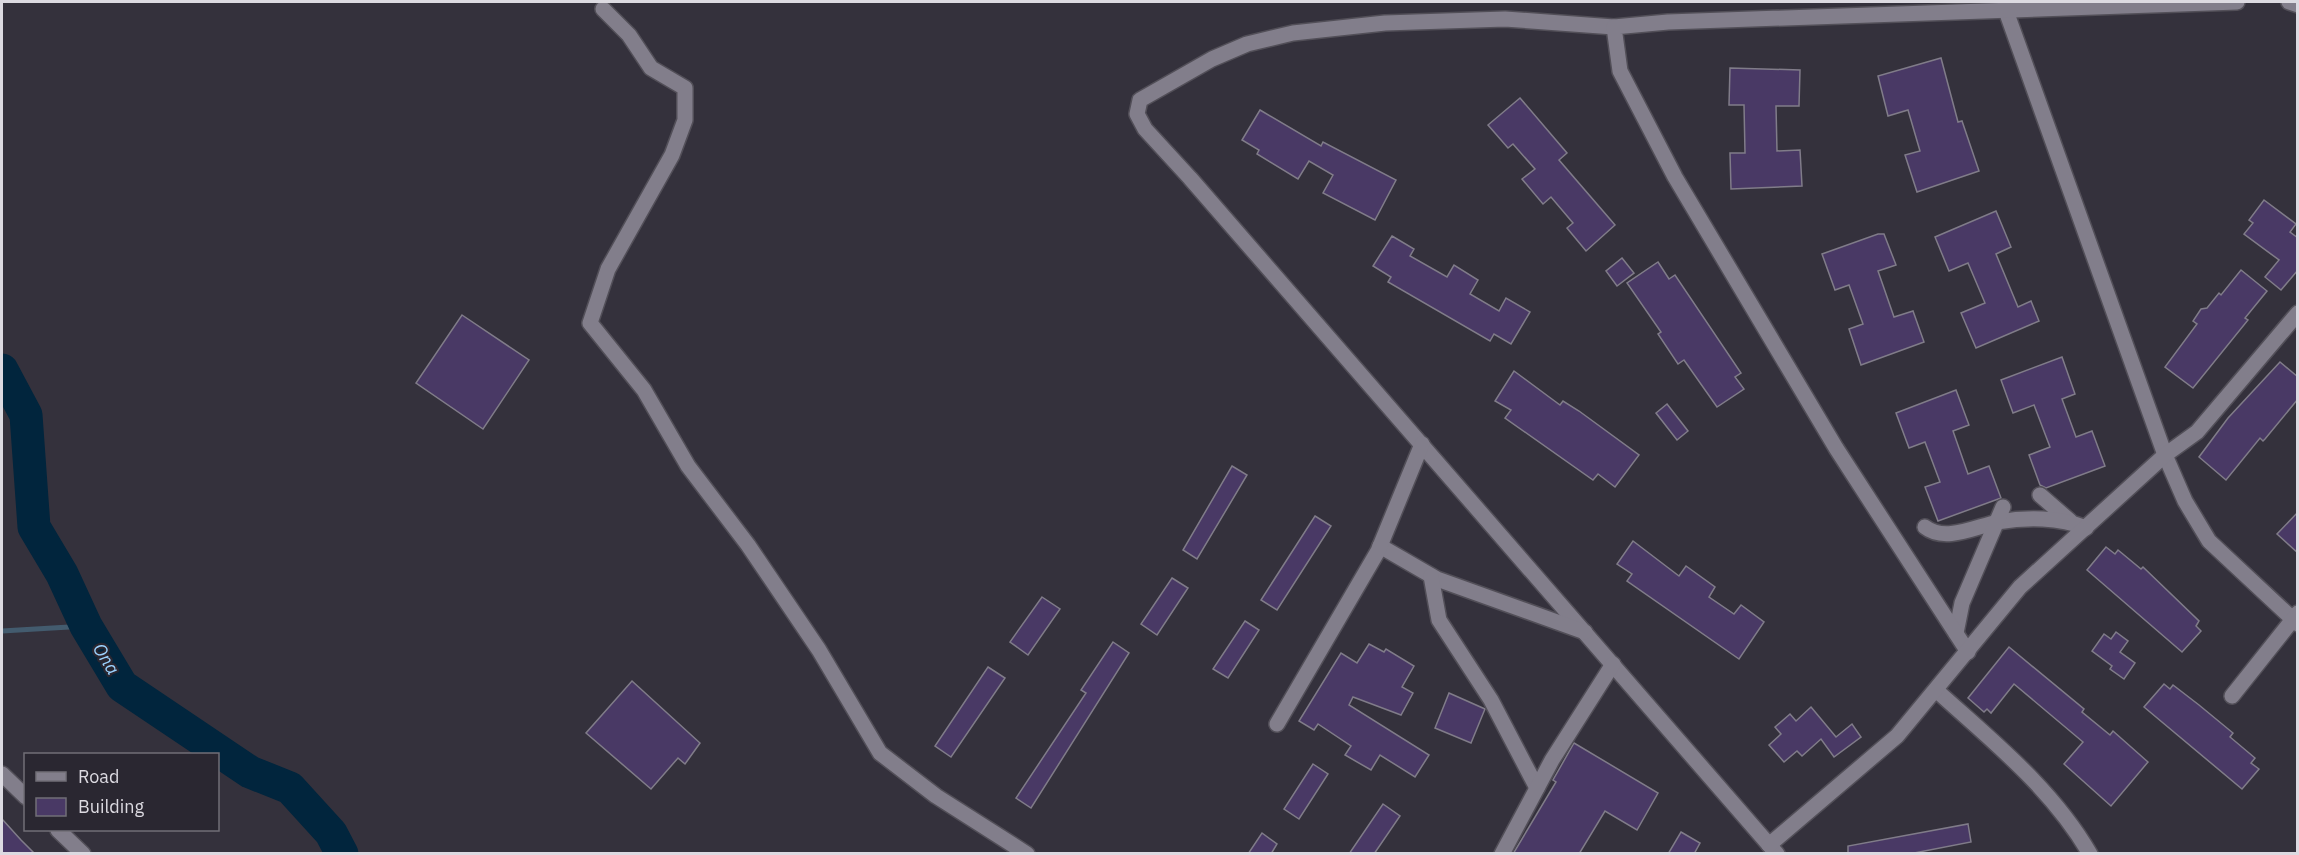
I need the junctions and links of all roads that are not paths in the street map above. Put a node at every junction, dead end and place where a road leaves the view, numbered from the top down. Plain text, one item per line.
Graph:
1 (2237, 2) edge
2 (2289, 2) edge
3 (2298, 4) edge
4 (2005, 8) junction
5 (603, 9) dead end
6 (1614, 27) junction
7 (2298, 313) edge
8 (1422, 444) junction
9 (2165, 455) junction
10 (2040, 495) dead end
11 (2004, 507) dead end
12 (2070, 521) junction
13 (1996, 522) junction
14 (1925, 527) dead end
15 (2086, 528) junction
16 (1380, 546) junction
17 (1431, 576) junction
18 (2296, 619) edge
19 (1585, 632) junction
20 (1956, 633) junction
21 (1968, 651) junction
22 (1613, 664) junction
23 (1936, 690) junction
24 (2232, 696) dead end
25 (1277, 724) dead end
26 (2, 774) edge
27 (1537, 788) junction
28 (24, 795) edge
29 (59, 831) edge
30 (1773, 849) edge
31 (83, 854) edge
32 (1027, 854) edge
33 (1502, 854) edge
34 (2090, 854) edge

1 - 4 street
2 - 3 street
4 - 6 street
4 - 9 street
5 - 32 street
6 - 8 street
6 - 20 street
7 - 9 street
8 - 16 street
8 - 19 street
9 - 15 street
9 - 18 street
10 - 12 street
11 - 13 street
12 - 13 street
12 - 15 street
13 - 14 street
13 - 20 street
15 - 21 street
16 - 17 street
16 - 25 street
17 - 19 street
17 - 27 street
18 - 24 street
19 - 22 street
20 - 21 street
21 - 23 street
22 - 27 street
22 - 30 street
23 - 30 street
23 - 34 street
26 - 28 street
27 - 33 street
29 - 31 street

